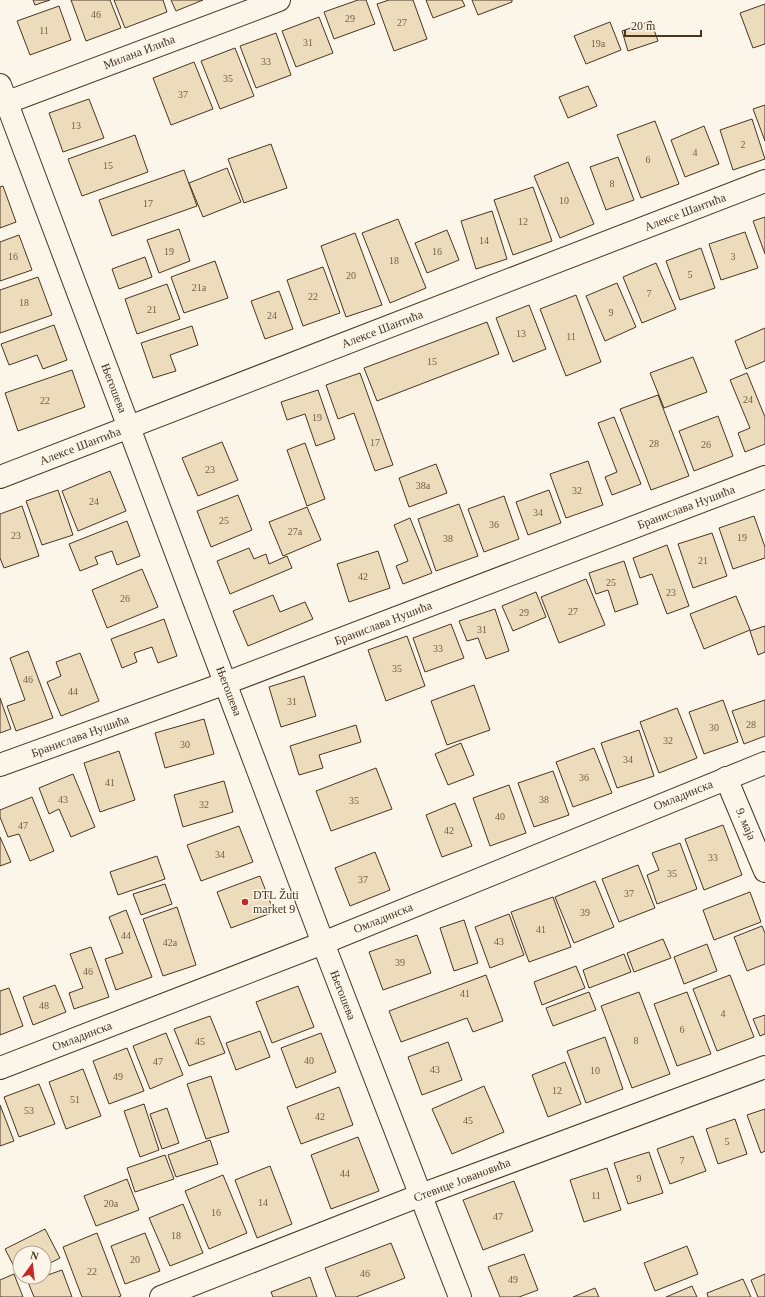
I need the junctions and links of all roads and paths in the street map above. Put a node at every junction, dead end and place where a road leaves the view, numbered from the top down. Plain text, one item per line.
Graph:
1 (279, 0) edge
2 (2, 97) edge
3 (765, 181) edge
4 (129, 427) junction
5 (0, 477) edge
6 (765, 477) edge
7 (226, 683) junction
8 (765, 763) edge
9 (0, 765) edge
10 (726, 778) junction
11 (765, 871) edge
12 (322, 943) junction
13 (765, 1067) edge
14 (0, 1068) edge
15 (421, 1195) junction
16 (161, 1297) edge
17 (460, 1297) edge

1 - 2 street, Милана Илића
2 - 4 street, Његошева
3 - 4 street, Алексе Шантића
4 - 5 street, Алексе Шантића
4 - 7 street, Његошева
6 - 7 street, Бранислава Нушића
7 - 9 street, Бранислава Нушића
7 - 12 street, Његошева
8 - 10 street, Омладинска
10 - 11 street, 9. маја
10 - 12 street, Омладинска
12 - 14 street, Омладинска
12 - 15 street, Његошева
13 - 15 street, Стевице Јовановића
15 - 16 street, Стевице Јовановића
15 - 17 street, Његошева

